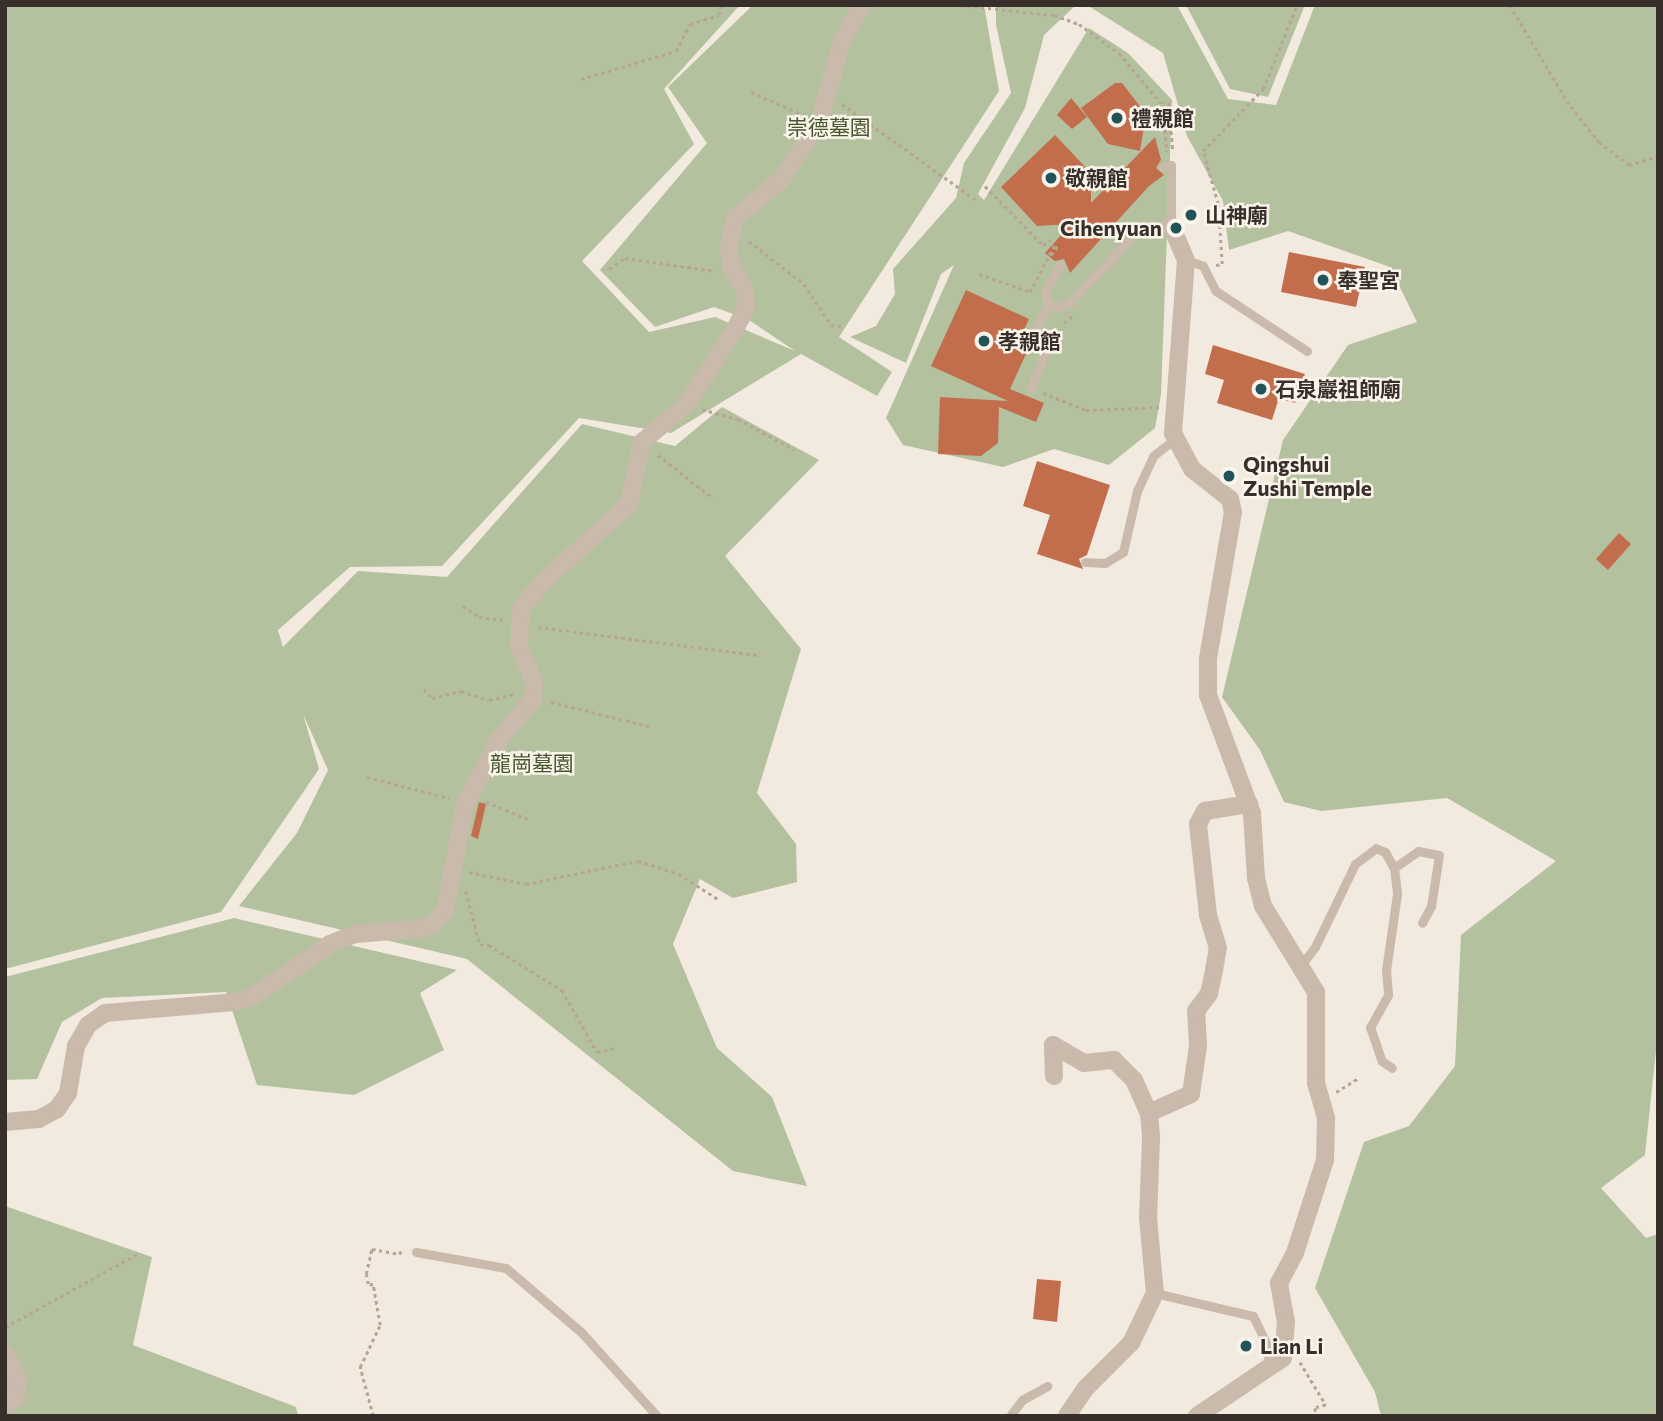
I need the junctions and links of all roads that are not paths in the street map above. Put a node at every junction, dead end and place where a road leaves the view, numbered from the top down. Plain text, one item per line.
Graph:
1 (862, 5) edge
2 (1163, 167) dead end
3 (1171, 225) junction
4 (1194, 263) junction
5 (1060, 265) dead end
6 (1048, 305) junction
7 (1307, 351) dead end
8 (1031, 388) road end
9 (1175, 439) junction
10 (1085, 562) dead end
11 (1249, 804) junction
12 (1394, 868) junction
13 (1422, 923) dead end
14 (1302, 964) junction
15 (1392, 1068) dead end
16 (1054, 1076) dead end
17 (1149, 1113) junction
18 (5, 1122) edge
19 (416, 1252) road end
20 (1155, 1293) junction
21 (5, 1353) edge
22 (1277, 1363) junction
23 (1047, 1386) dead end
24 (5, 1405) edge
25 (657, 1416) edge
26 (1010, 1416) edge
27 (1067, 1416) edge
28 (1197, 1416) edge

1 - 18 street
2 - 3 lane
3 - 4 street
3 - 6 lane
4 - 7 lane
4 - 9 street
5 - 6 lane
6 - 8 lane
9 - 10 lane
9 - 11 street
11 - 14 street
11 - 17 street
12 - 13 lane
12 - 14 lane
12 - 15 lane
14 - 22 street
16 - 17 street
17 - 20 street
19 - 25 lane
20 - 22 lane
20 - 27 street
21 - 24 street
22 - 28 street
23 - 26 lane

